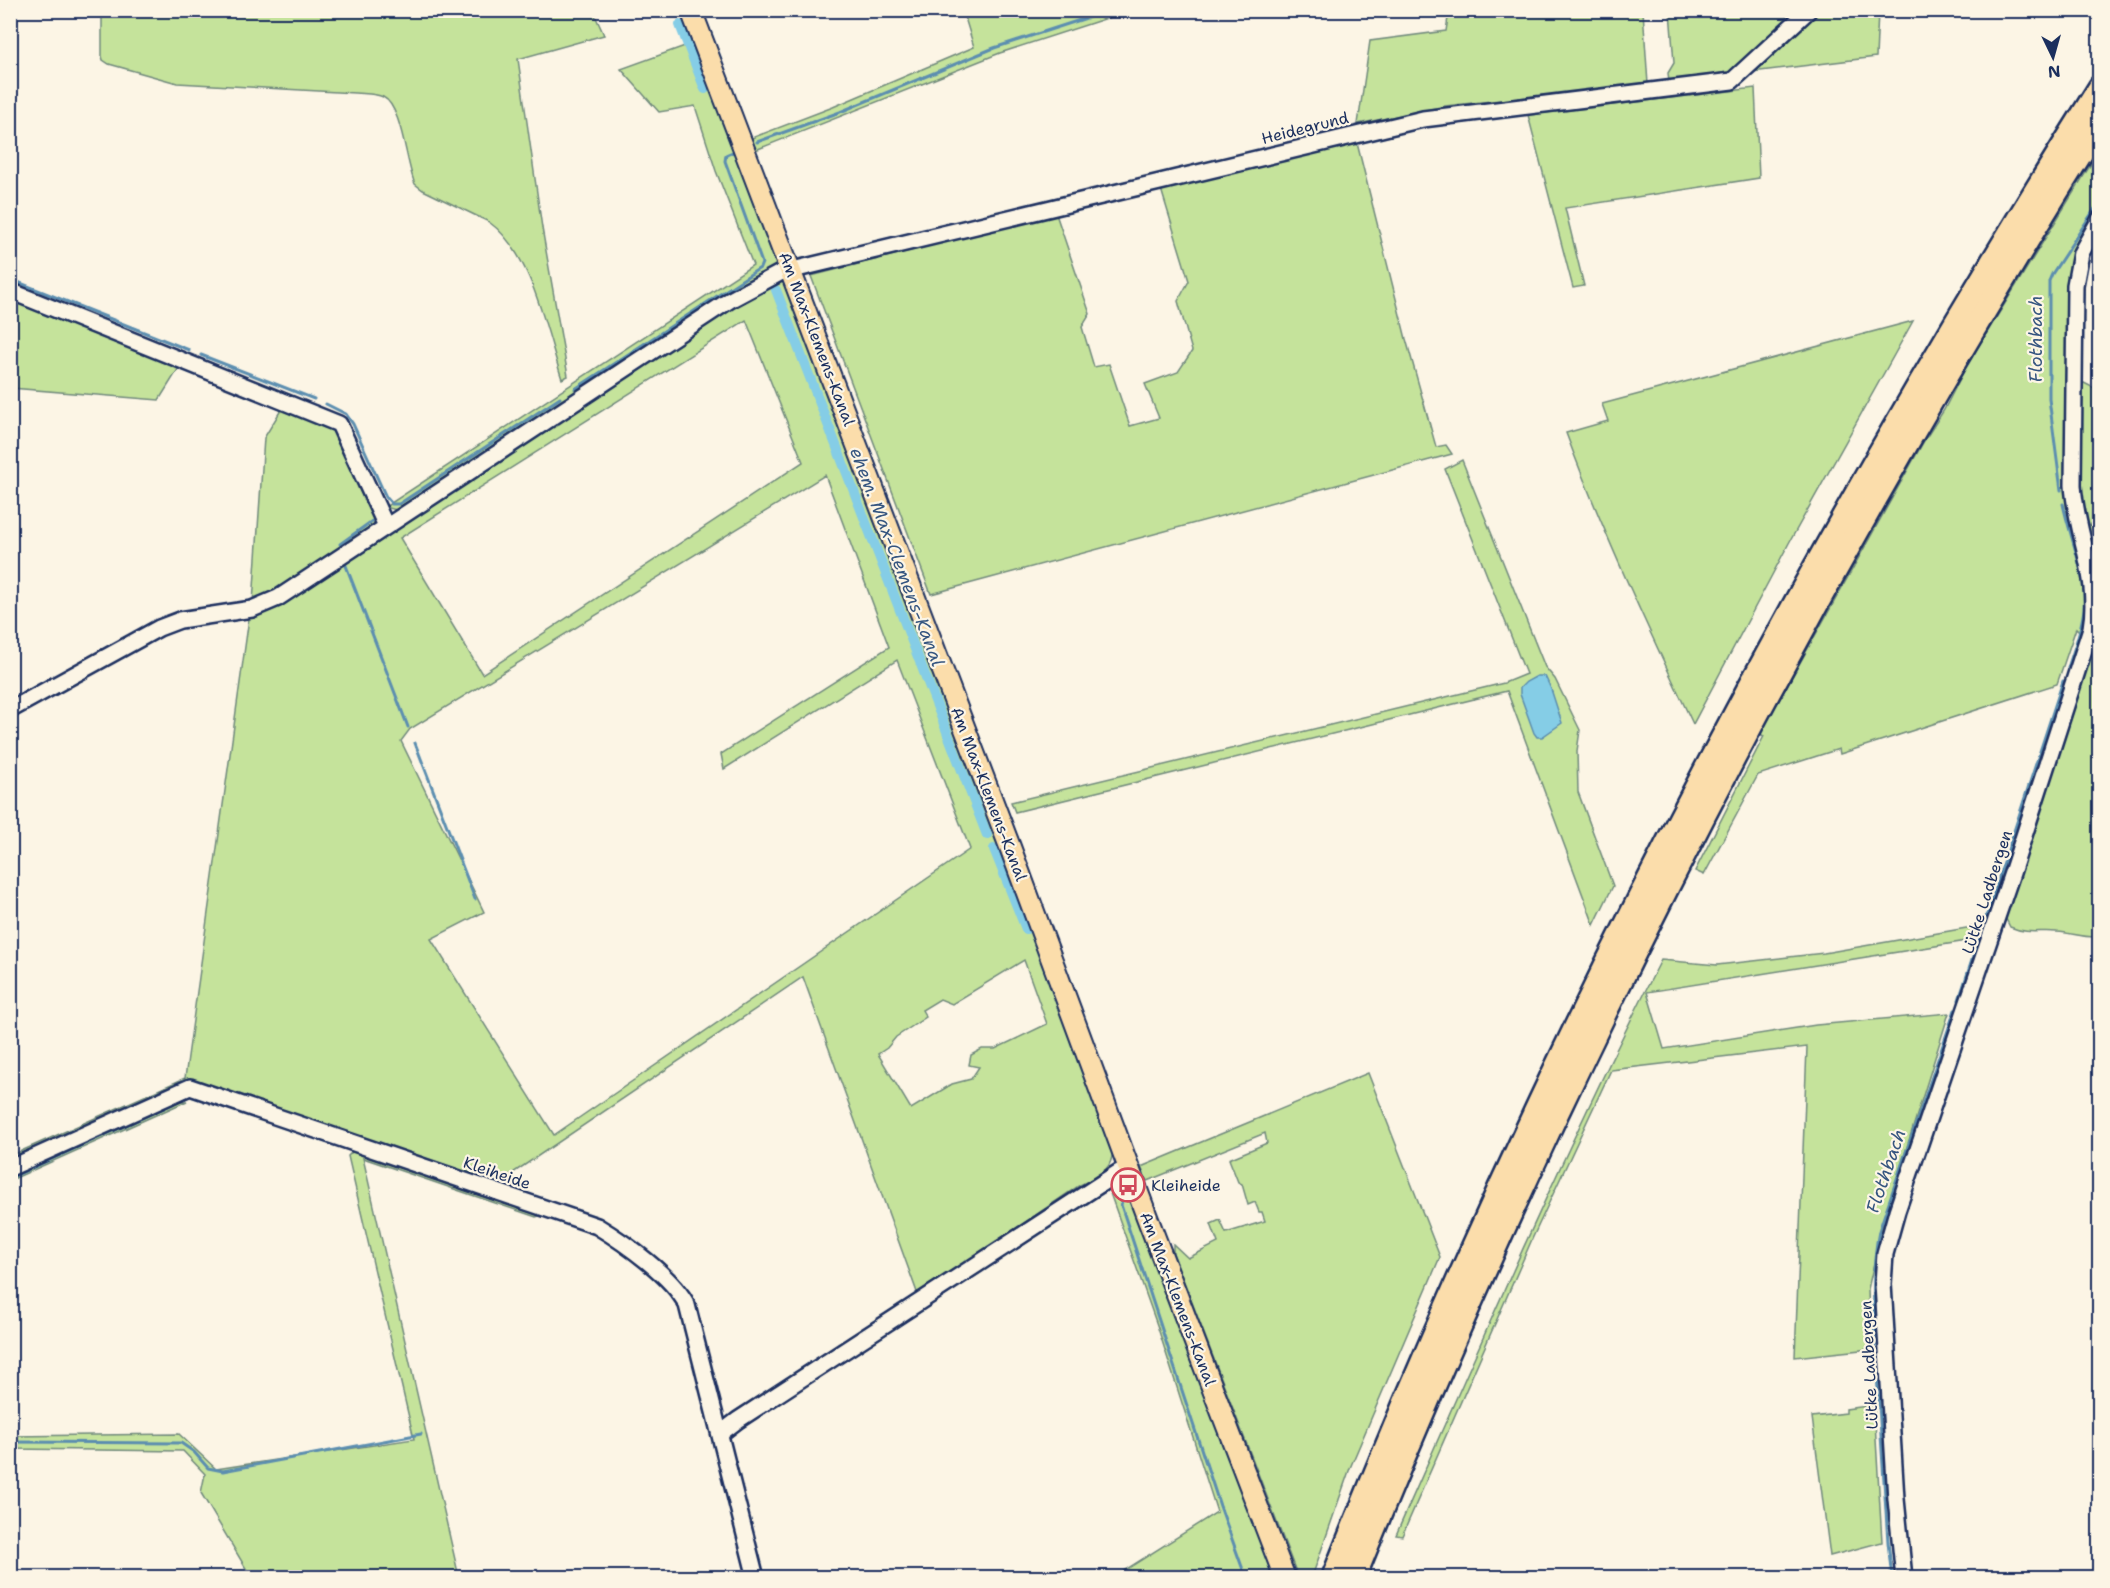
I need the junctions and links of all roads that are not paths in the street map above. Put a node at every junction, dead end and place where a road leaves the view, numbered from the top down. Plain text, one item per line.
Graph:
1 (691, 10) edge
2 (1809, 10) edge
3 (2100, 87) edge
4 (2100, 123) edge
5 (2100, 219) edge
6 (791, 269) junction
7 (10, 291) edge
8 (386, 526) junction
9 (10, 710) edge
10 (10, 1168) edge
11 (1128, 1168) junction
12 (721, 1433) junction
13 (756, 1578) edge
14 (1285, 1578) edge
15 (1333, 1578) edge
16 (1354, 1578) edge
17 (1904, 1578) edge

1 - 6 main road, Am Max-Klemens-Kanal
2 - 6 street, Heidegrund
3 - 15 highway
4 - 16 highway
5 - 17 street, Lütke Ladbergen
6 - 8 street, Heidegrund
6 - 11 main road, Am Max-Klemens-Kanal
7 - 8 street
8 - 9 street, Heidegrund
10 - 12 street, Kleiheide
11 - 12 street
11 - 14 main road, Am Max-Klemens-Kanal
12 - 13 street, Kleiheide

